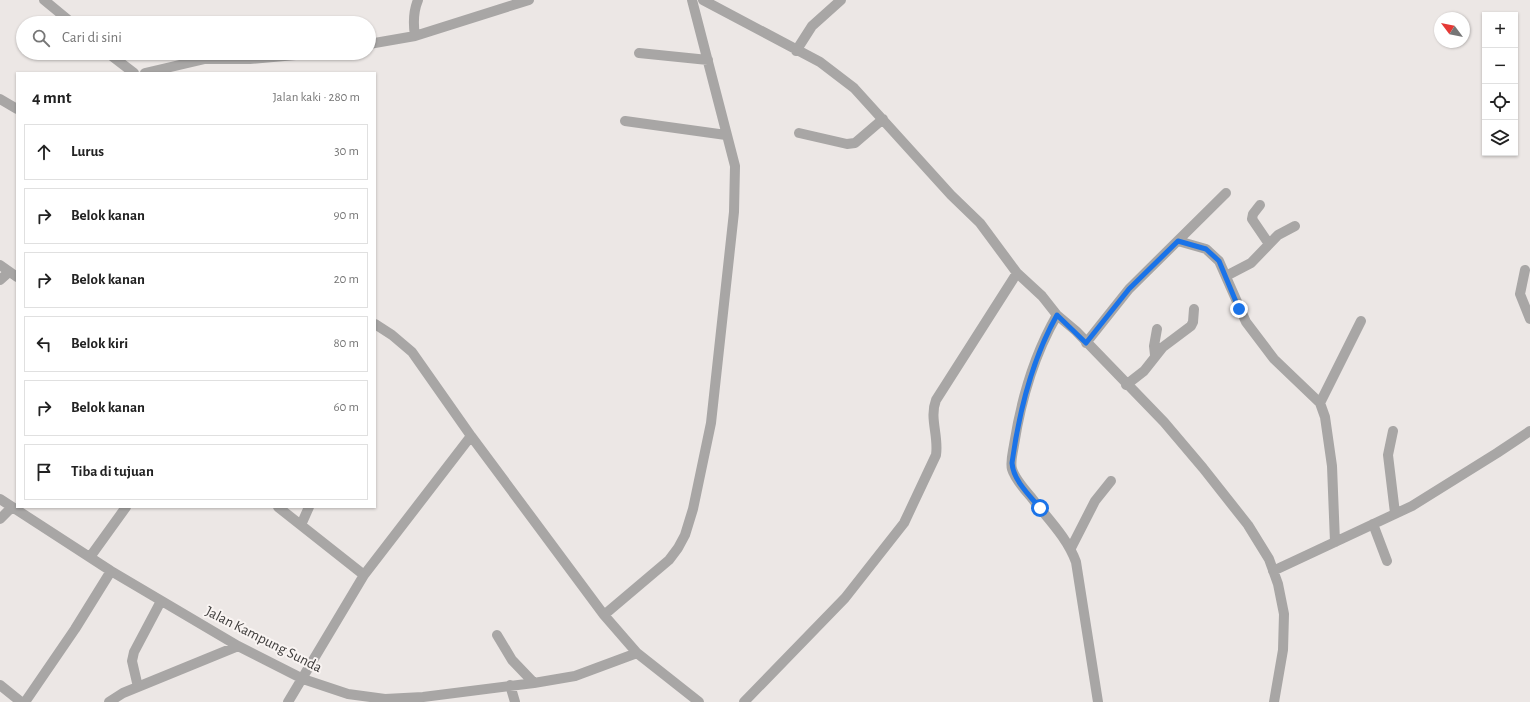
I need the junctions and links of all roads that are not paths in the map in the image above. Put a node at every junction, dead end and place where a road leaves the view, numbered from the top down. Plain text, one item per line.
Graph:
1 (418, 0) edge
2 (529, 0) edge
3 (692, 0) edge
4 (703, 0) edge
5 (840, 0) edge
6 (48, 1) edge
7 (64, 16) edge
8 (415, 36) junction
9 (376, 43) edge
10 (796, 51) junction
11 (639, 53) dead end
12 (117, 60) edge
13 (201, 60) edge
14 (708, 60) junction
15 (133, 72) edge
16 (149, 72) edge
17 (0, 99) edge
18 (16, 108) edge
19 (883, 119) junction
20 (625, 122) dead end
21 (798, 133) dead end
22 (726, 135) junction
23 (1226, 193) dead end
24 (1260, 205) dead end
25 (1295, 226) dead end
26 (1178, 241) junction
27 (1269, 244) junction
28 (0, 265) edge
29 (1525, 270) dead end
30 (1017, 273) junction
31 (13, 275) edge
32 (1226, 276) junction
33 (0, 280) edge
34 (1194, 309) dead end
35 (1057, 315) junction
36 (1530, 319) edge
37 (1361, 320) dead end
38 (376, 325) edge
39 (1157, 329) dead end
40 (1086, 343) junction
41 (1155, 355) junction
42 (1126, 385) junction
43 (1320, 402) junction
44 (1392, 431) dead end
45 (1530, 431) edge
46 (471, 436) junction
47 (1111, 481) dead end
48 (0, 499) edge
49 (11, 508) junction
50 (125, 508) edge
51 (279, 508) edge
52 (309, 508) edge
53 (1395, 513) junction
54 (0, 519) edge
55 (1373, 524) junction
56 (301, 525) junction
57 (1335, 542) junction
58 (1071, 548) junction
59 (90, 557) junction
60 (1387, 561) dead end
61 (111, 571) junction
62 (1273, 571) junction
63 (364, 575) junction
64 (160, 601) junction
65 (604, 615) junction
66 (497, 635) dead end
67 (238, 646) junction
68 (637, 653) junction
69 (303, 679) junction
70 (534, 683) junction
71 (0, 685) edge
72 (510, 685) junction
73 (138, 687) junction
74 (20, 702) edge
75 (25, 702) edge
76 (109, 702) edge
77 (288, 702) edge
78 (515, 702) edge
79 (699, 702) edge
80 (744, 702) edge
81 (1098, 702) edge
82 (1274, 702) edge

1 - 8 street
2 - 8 street
3 - 14 street
4 - 10 street
5 - 10 street
6 - 7 street
8 - 9 street
10 - 19 street
11 - 14 street
12 - 15 street
13 - 16 street
14 - 22 street
17 - 18 street
19 - 21 street
19 - 30 street
20 - 22 street
22 - 65 street
23 - 26 street
24 - 27 street
25 - 27 street
26 - 32 street
26 - 40 street
27 - 32 street
28 - 31 street
29 - 36 street
30 - 35 street
30 - 80 street
31 - 33 street
32 - 43 street
34 - 41 street
35 - 40 street
35 - 58 street
37 - 43 street
38 - 46 street
39 - 41 street
40 - 42 street
41 - 42 street
42 - 62 street
43 - 57 street
44 - 53 street
45 - 53 street
46 - 63 street
46 - 65 street
47 - 58 street
48 - 49 street, Jalan Kampung Sunda
49 - 54 street
49 - 59 street, Jalan Kampung Sunda
50 - 59 street
51 - 56 street
52 - 56 street
53 - 55 street
55 - 57 street
55 - 60 street
56 - 63 street
57 - 62 street
58 - 81 street
59 - 61 street, Jalan Kampung Sunda
61 - 64 street, Jalan Kampung Sunda
61 - 75 street
62 - 82 street
63 - 69 street
64 - 67 street, Jalan Kampung Sunda
64 - 73 street
65 - 68 street
66 - 70 street
67 - 69 street, Jalan Kampung Sunda
67 - 73 street
68 - 70 street, Jalan Kampung Sunda
68 - 79 street
69 - 72 street, Jalan Kampung Sunda
69 - 77 street
70 - 72 street, Jalan Kampung Sunda
71 - 74 street
72 - 78 street
73 - 76 street

